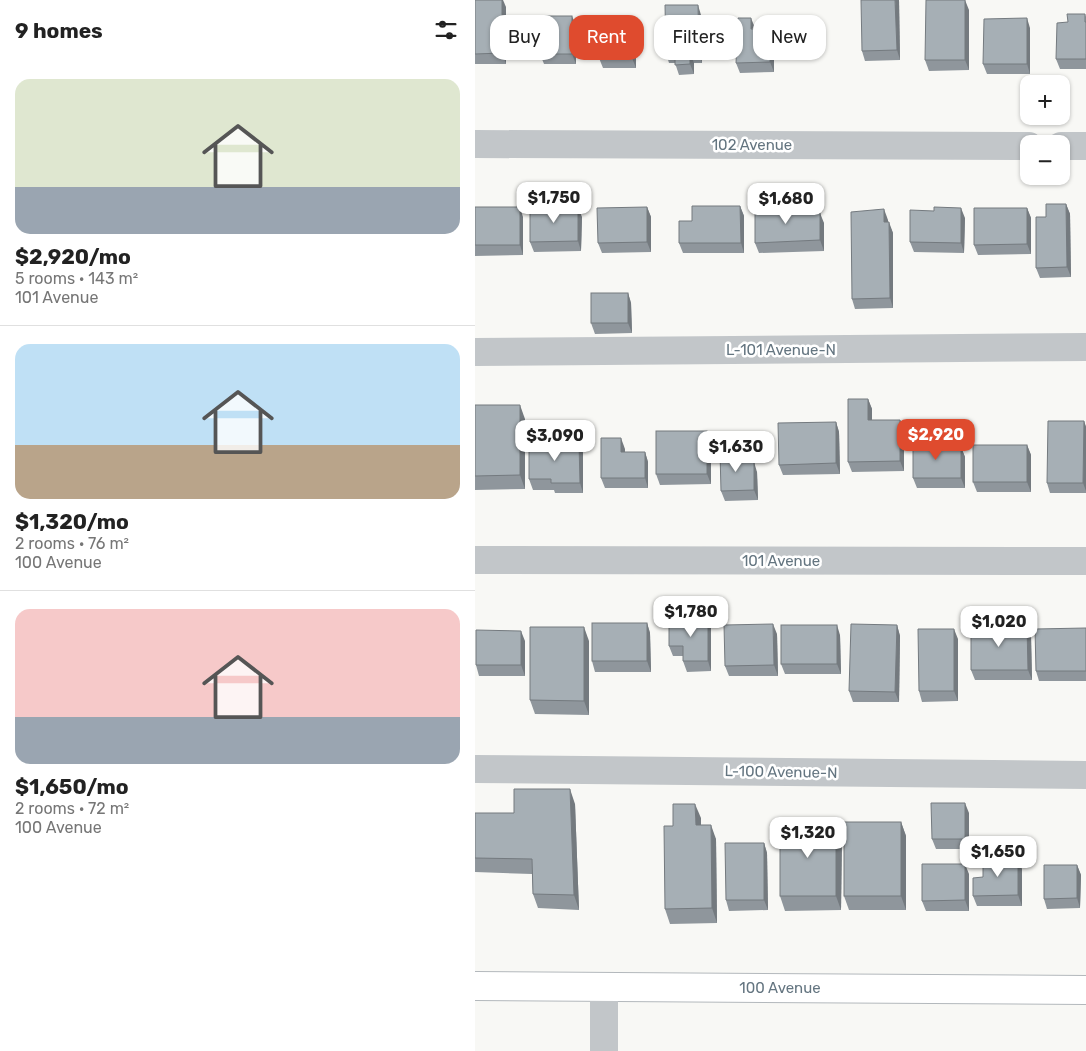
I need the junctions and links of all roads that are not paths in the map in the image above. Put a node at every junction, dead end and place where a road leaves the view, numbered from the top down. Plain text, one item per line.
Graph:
1 (475, 144) edge
2 (1020, 146) edge
3 (1070, 146) edge
4 (1086, 146) edge
5 (1086, 347) edge
6 (475, 352) edge
7 (475, 560) edge
8 (1086, 561) edge
9 (475, 769) edge
10 (1086, 775) edge
11 (475, 986) edge
12 (604, 987) junction
13 (1086, 990) edge
14 (605, 1051) edge

1 - 2 street, 102 Avenue
3 - 4 street
5 - 6 street, L-101 Avenue-N
7 - 8 street, 101 Avenue
9 - 10 street, L-100 Avenue-N
11 - 12 main road, 100 Avenue
12 - 13 main road, 100 Avenue
12 - 14 street

